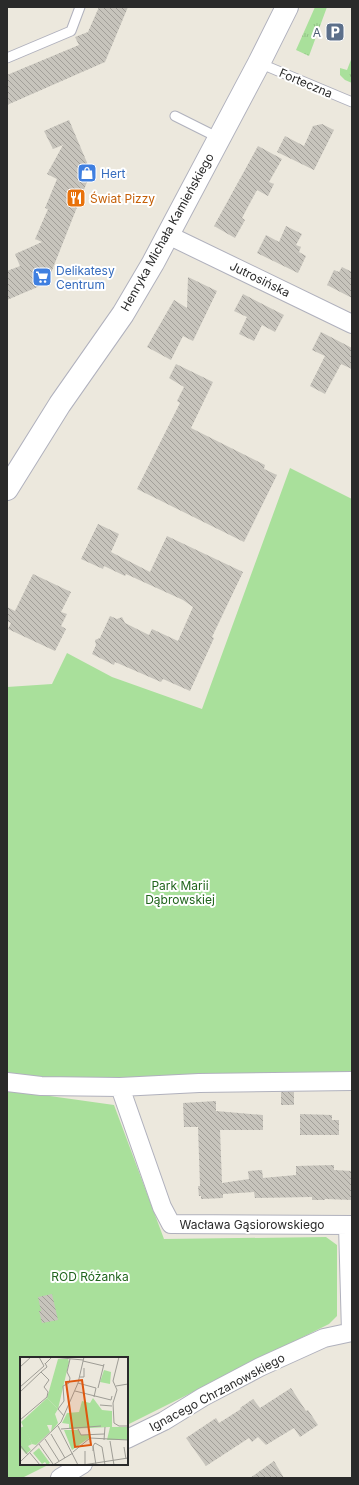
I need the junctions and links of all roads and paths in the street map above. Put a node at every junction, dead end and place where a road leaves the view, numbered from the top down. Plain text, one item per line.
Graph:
1 (80, 7) edge
2 (287, 7) edge
3 (7, 58) edge
4 (259, 63) junction
5 (352, 102) edge
6 (175, 116) dead end
7 (219, 138) junction
8 (168, 235) junction
9 (352, 324) edge
10 (7, 489) edge
11 (352, 1081) edge
12 (7, 1082) edge
13 (120, 1087) junction
14 (350, 1225) edge
15 (351, 1332) edge
16 (128, 1439) edge
17 (81, 1465) edge
18 (60, 1478) edge

1 - 3 lane
2 - 4 street, Henryka Michała Kamieńskiego
4 - 5 lane, Forteczna
4 - 7 street, Henryka Michała Kamieńskiego
6 - 7 lane
7 - 8 street, Henryka Michała Kamieńskiego
8 - 9 street, Jutrosińska
8 - 10 street, Henryka Michała Kamieńskiego
11 - 13 street
12 - 13 street
13 - 14 street, Wacława Gąsiorowskiego
14 - 15 street
15 - 16 street, Ignacego Chrzanowskiego
17 - 18 street

